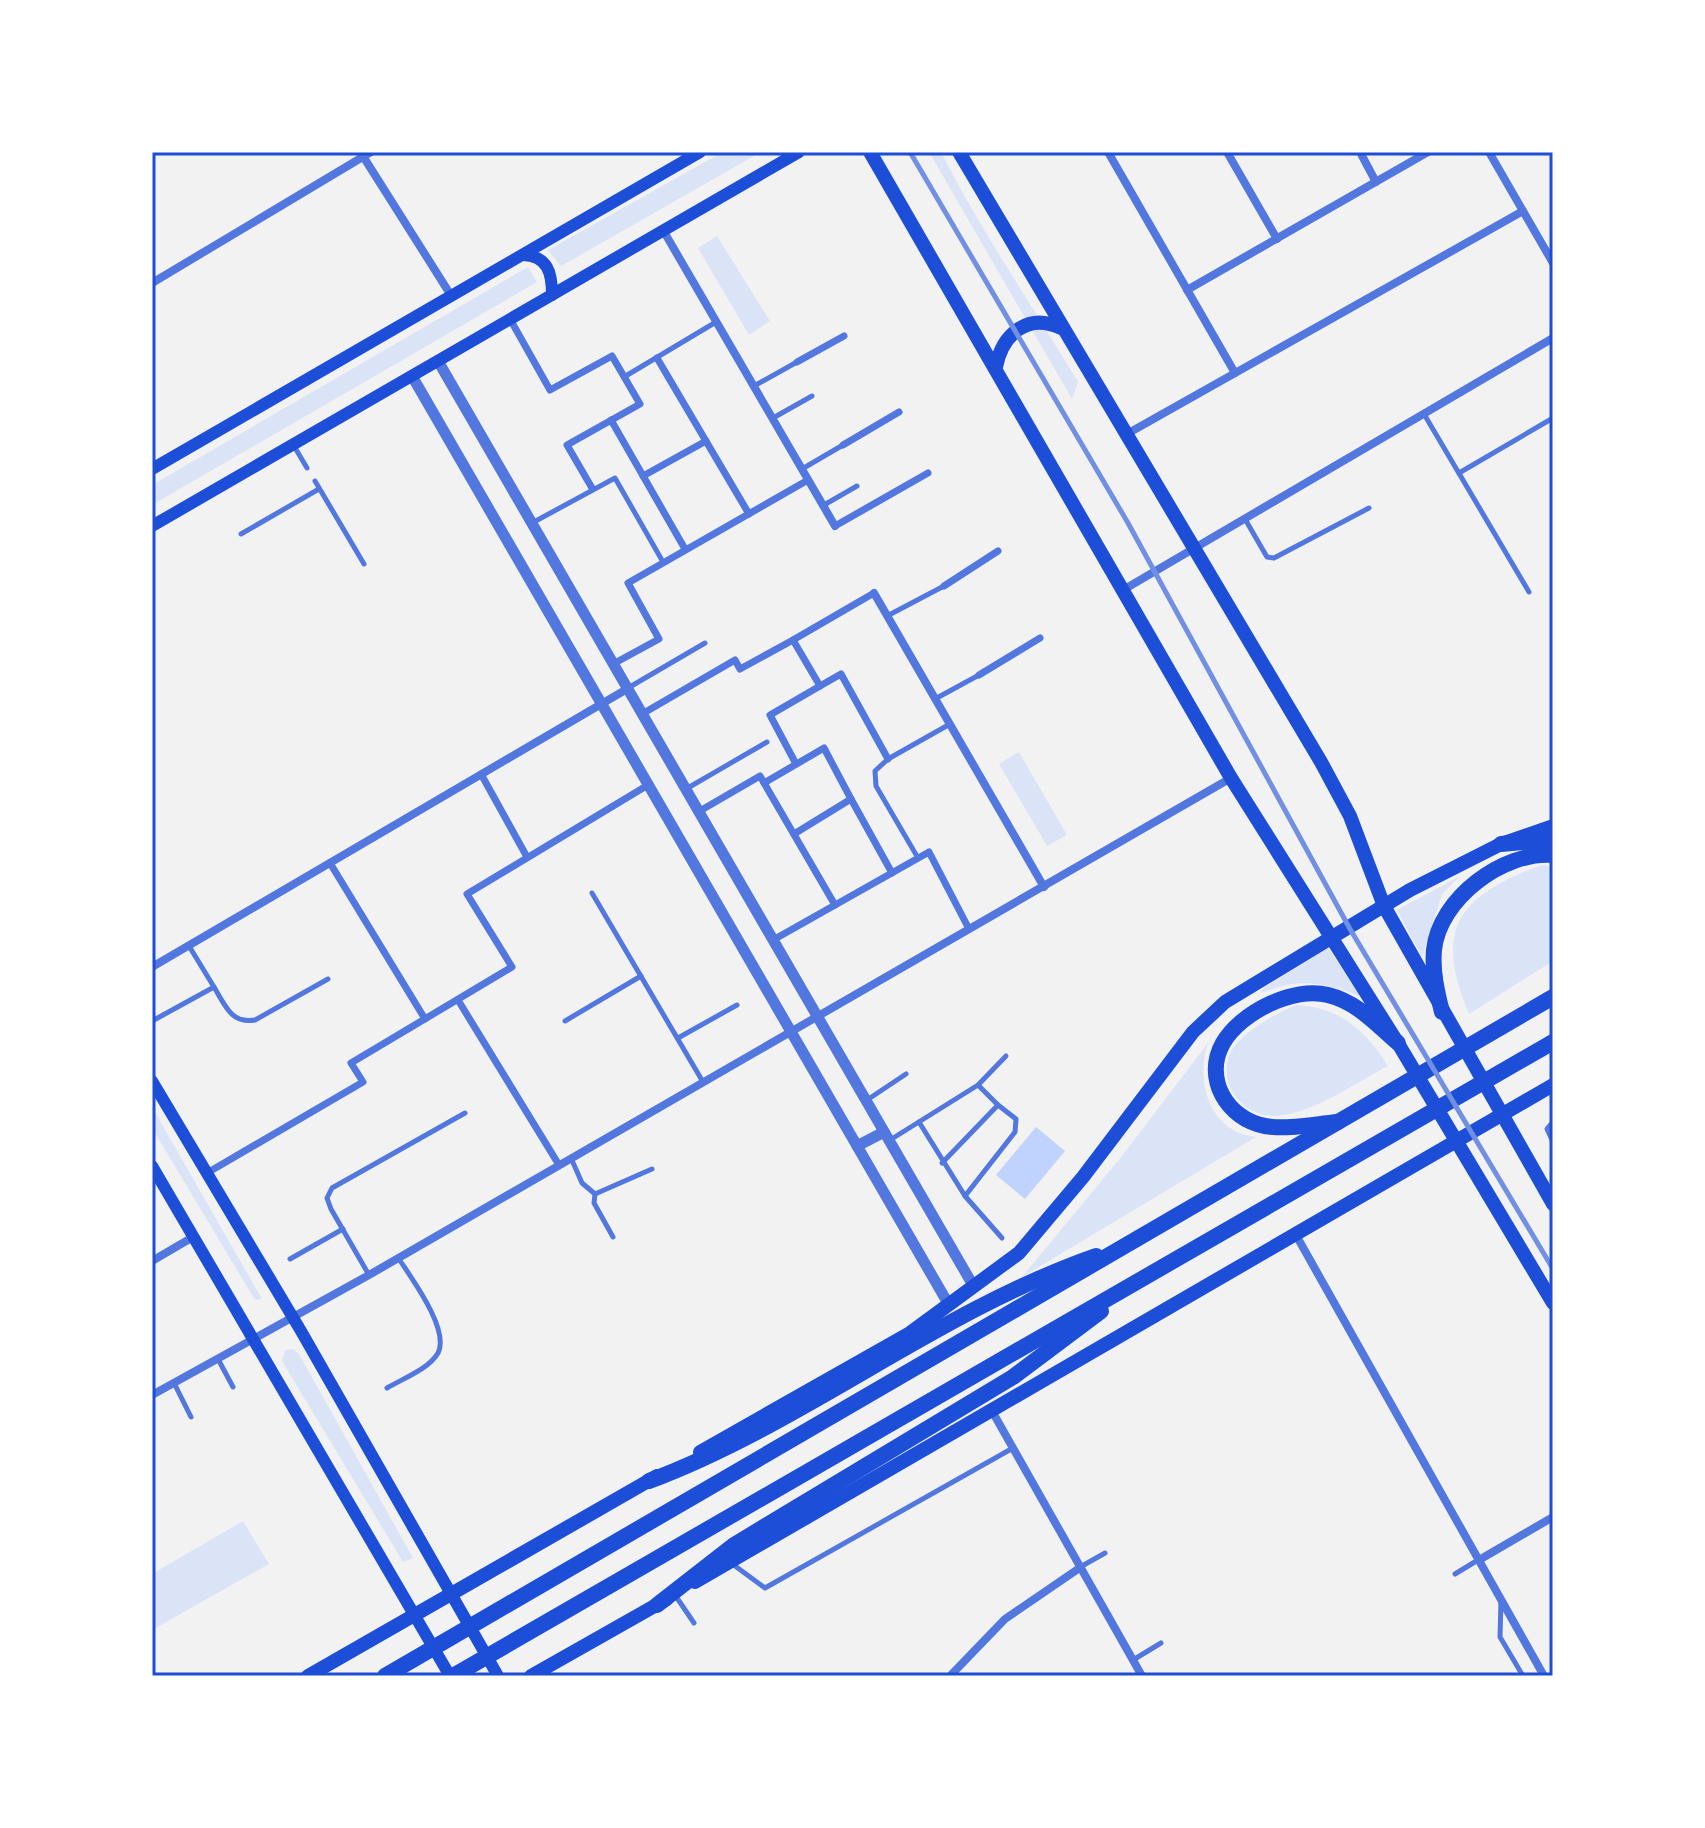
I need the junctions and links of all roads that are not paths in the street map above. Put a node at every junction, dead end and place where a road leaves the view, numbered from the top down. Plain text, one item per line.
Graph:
1 (700, 152) edge
2 (799, 152) edge
3 (870, 152) edge
4 (959, 152) edge
5 (1108, 152) edge
6 (1227, 152) edge
7 (1360, 152) edge
8 (1428, 152) edge
9 (1489, 152) edge
10 (365, 153) edge
11 (1376, 182) junction
12 (1523, 211) junction
13 (663, 230) junction
14 (1277, 239) junction
15 (523, 255) junction
16 (1553, 263) edge
17 (152, 283) edge
18 (1187, 290) junction
19 (552, 295) junction
20 (452, 297) junction
21 (510, 319) junction
22 (717, 322) junction
23 (1061, 328) junction
24 (844, 336) dead end
25 (1553, 338) edge
26 (657, 358) junction
27 (438, 361) junction
28 (797, 362) joint
29 (996, 367) junction
30 (1235, 373) junction
31 (412, 376) junction
32 (624, 377) junction
33 (754, 386) junction
34 (812, 396) dead end
35 (899, 412) dead end
36 (1424, 414) junction
37 (773, 418) junction
38 (1553, 418) edge
39 (611, 420) junction
40 (1125, 435) junction
41 (706, 441) junction
42 (293, 445) junction
43 (843, 445) joint
44 (307, 468) dead end
45 (152, 469) edge
46 (802, 469) junction
47 (928, 473) dead end
48 (1459, 473) junction
49 (643, 476) junction
50 (808, 480) junction
51 (315, 481) dead end
52 (857, 486) dead end
53 (592, 488) junction
54 (319, 489) junction
55 (823, 505) junction
56 (1369, 508) dead end
57 (749, 514) junction
58 (1244, 518) junction
59 (531, 523) junction
60 (152, 526) edge
61 (835, 526) joint
62 (241, 534) dead end
63 (685, 549) junction
64 (1192, 549) junction
65 (998, 551) dead end
66 (663, 562) junction
67 (364, 564) dead end
68 (944, 586) joint
69 (1123, 590) junction
70 (1529, 592) dead end
71 (874, 593) joint
72 (887, 616) junction
73 (1040, 638) dead end
74 (793, 640) junction
75 (705, 643) dead end
76 (613, 664) junction
77 (979, 675) joint
78 (820, 686) junction
79 (627, 689) junction
80 (935, 699) junction
81 (601, 704) junction
82 (642, 714) junction
83 (950, 724) junction
84 (767, 742) dead end
85 (888, 759) junction
86 (796, 764) junction
87 (481, 774) junction
88 (1231, 778) junction
89 (764, 783) junction
90 (648, 785) junction
91 (686, 789) junction
92 (851, 799) junction
93 (698, 812) junction
94 (1553, 826) edge
95 (794, 834) junction
96 (1553, 839) edge
97 (1501, 844) junction
98 (937, 847) dead end
99 (929, 852) junction
100 (1553, 855) edge
101 (527, 857) junction
102 (918, 858) junction
103 (330, 863) junction
104 (892, 873) junction
105 (1044, 887) junction
106 (592, 893) dead end
107 (835, 905) junction
108 (1384, 906) junction
109 (969, 929) junction
110 (1331, 937) junction
111 (773, 940) junction
112 (189, 946) junction
113 (152, 967) edge
114 (641, 976) junction
115 (328, 979) dead end
116 (214, 987) junction
117 (1553, 997) edge
118 (458, 1000) junction
119 (737, 1005) dead end
120 (1443, 1015) junction
121 (817, 1016) junction
122 (425, 1019) junction
123 (154, 1020) edge
124 (565, 1021) dead end
125 (791, 1032) junction
126 (678, 1038) junction
127 (1553, 1042) edge
128 (1398, 1044) junction
129 (1006, 1056) dead end
130 (906, 1074) dead end
131 (152, 1081) edge
132 (703, 1082) junction
133 (978, 1085) junction
134 (1553, 1085) edge
135 (866, 1101) junction
136 (998, 1105) junction
137 (1498, 1110) junction
138 (465, 1113) dead end
139 (1343, 1121) junction
140 (919, 1122) junction
141 (1553, 1122) edge
142 (886, 1136) junction
143 (1454, 1136) junction
144 (1553, 1142) edge
145 (857, 1146) junction
146 (571, 1158) junction
147 (942, 1163) junction
148 (559, 1165) junction
149 (152, 1166) edge
150 (652, 1169) dead end
151 (207, 1173) junction
152 (157, 1186) edge
153 (595, 1194) junction
154 (965, 1196) junction
155 (1553, 1204) edge
156 (343, 1229) junction
157 (1296, 1235) junction
158 (193, 1237) junction
159 (613, 1237) dead end
160 (1002, 1238) dead end
161 (1135, 1242) junction
162 (399, 1258) junction
163 (290, 1259) dead end
164 (152, 1261) edge
165 (369, 1275) junction
166 (974, 1287) junction
167 (1126, 1288) junction
168 (1553, 1303) edge
169 (949, 1305) junction
170 (293, 1318) junction
171 (253, 1340) junction
172 (218, 1359) junction
173 (174, 1383) junction
174 (233, 1387) dead end
175 (387, 1388) dead end
176 (152, 1395) edge
177 (992, 1411) junction
178 (191, 1417) dead end
179 (1013, 1448) junction
180 (649, 1481) junction
181 (1553, 1517) edge
182 (1105, 1553) dead end
183 (1479, 1560) junction
184 (730, 1562) junction
185 (1081, 1567) junction
186 (1455, 1574) dead end
187 (450, 1593) junction
188 (674, 1594) junction
189 (1501, 1599) junction
190 (657, 1605) junction
191 (415, 1614) junction
192 (694, 1623) dead end
193 (1161, 1643) dead end
194 (1133, 1660) junction
195 (308, 1676) edge
196 (385, 1676) edge
197 (452, 1676) edge
198 (498, 1676) edge
199 (531, 1676) edge
200 (950, 1676) edge
201 (1142, 1676) edge
202 (1523, 1676) edge
203 (1544, 1676) edge

1 - 15 main road
2 - 13 main road
3 - 29 main road
4 - 23 main road
5 - 18 street
6 - 14 street
7 - 11 street
8 - 11 street
9 - 12 street
10 - 17 street
10 - 20 street
11 - 14 street
12 - 16 street
12 - 30 street
13 - 19 main road
13 - 22 street
14 - 18 street
15 - 19 main road
15 - 20 main road
18 - 30 street
19 - 21 main road
20 - 45 main road
21 - 27 main road
21 - 32 street
22 - 26 lane
22 - 33 street
23 - 29 main road
23 - 40 main road
24 - 28 street
25 - 36 street
26 - 32 lane
26 - 41 street
27 - 31 main road
27 - 59 street
28 - 33 lane
29 - 69 main road
30 - 40 street
31 - 42 main road
31 - 81 street
32 - 39 street
33 - 37 street
34 - 37 lane
35 - 43 street
36 - 48 lane
36 - 58 street
37 - 46 street
38 - 48 lane
39 - 49 street
39 - 53 street
40 - 64 main road
41 - 49 street
41 - 57 street
42 - 44 lane
42 - 60 main road
43 - 46 lane
46 - 50 street
47 - 61 street
48 - 70 lane
49 - 63 street
50 - 55 street
50 - 57 street
51 - 54 lane
52 - 55 lane
53 - 59 lane
53 - 66 lane
54 - 62 lane
54 - 67 lane
55 - 61 street
56 - 58 lane
57 - 63 street
58 - 64 street
59 - 76 street
63 - 66 street
64 - 69 street
64 - 108 main road
65 - 68 street
66 - 76 street
68 - 72 lane
69 - 88 main road
71 - 72 street
71 - 74 street
72 - 80 street
73 - 77 street
74 - 78 street
74 - 82 street
75 - 79 lane
76 - 79 street
77 - 80 lane
78 - 85 street
78 - 86 street
79 - 81 street
79 - 82 street
80 - 83 street
81 - 87 street
81 - 90 street
82 - 91 street
83 - 85 lane
83 - 105 street
84 - 91 lane
85 - 102 lane
86 - 89 street
86 - 92 street
87 - 101 street
87 - 103 street
88 - 105 street
88 - 110 main road
89 - 93 street
89 - 95 street
90 - 101 street
90 - 125 street
91 - 93 street
92 - 95 street
92 - 104 street
93 - 111 street
94 - 97 main road
95 - 107 street
96 - 97 highway
97 - 108 main road
98 - 99 street
99 - 102 street
99 - 109 street
100 - 120 highway
101 - 118 street
102 - 104 street
103 - 112 street
103 - 122 street
104 - 107 street
105 - 109 street
106 - 114 lane
107 - 111 street
108 - 110 main road
108 - 120 main road
109 - 121 street
110 - 128 main road
110 - 166 main road
111 - 121 street
112 - 113 street
112 - 116 lane
114 - 124 lane
114 - 126 lane
115 - 116 lane
116 - 123 lane
117 - 139 highway
118 - 122 street
118 - 148 street
119 - 126 lane
120 - 137 main road
121 - 125 street
121 - 135 street
122 - 151 street
125 - 132 street
125 - 145 street
126 - 132 lane
127 - 167 highway
128 - 139 highway
128 - 143 main road
129 - 133 lane
130 - 135 lane
131 - 151 main road
132 - 146 street
133 - 136 lane
133 - 140 lane
134 - 137 main road
135 - 142 street
136 - 147 lane
136 - 154 lane
137 - 143 main road
137 - 155 main road
138 - 156 lane
139 - 161 highway
140 - 142 lane
140 - 147 lane
141 - 144 lane
142 - 145 street
142 - 166 street
143 - 157 main road
143 - 168 main road
145 - 169 street
146 - 148 street
146 - 153 lane
147 - 154 lane
148 - 162 street
149 - 152 main road
150 - 153 lane
151 - 170 main road
152 - 158 main road
153 - 159 lane
154 - 160 lane
156 - 163 lane
156 - 165 lane
157 - 177 main road
157 - 183 street
158 - 164 street
158 - 171 main road
161 - 180 highway
161 - 196 highway
162 - 165 street
162 - 175 lane
165 - 170 street
166 - 169 main road
167 - 190 highway
167 - 197 highway
169 - 180 main road
170 - 171 street
170 - 187 main road
171 - 172 street
171 - 191 main road
172 - 173 street
172 - 174 lane
173 - 176 street
173 - 178 lane
177 - 179 street
177 - 184 main road
179 - 184 lane
179 - 185 street
180 - 187 main road
181 - 183 street
182 - 185 lane
183 - 186 lane
183 - 189 street
184 - 188 main road
185 - 194 street
185 - 200 street
187 - 191 main road
187 - 198 main road
188 - 190 main road
188 - 192 lane
189 - 202 lane
189 - 203 street
190 - 199 main road
191 - 195 main road
191 - 197 main road
193 - 194 lane
194 - 201 street

